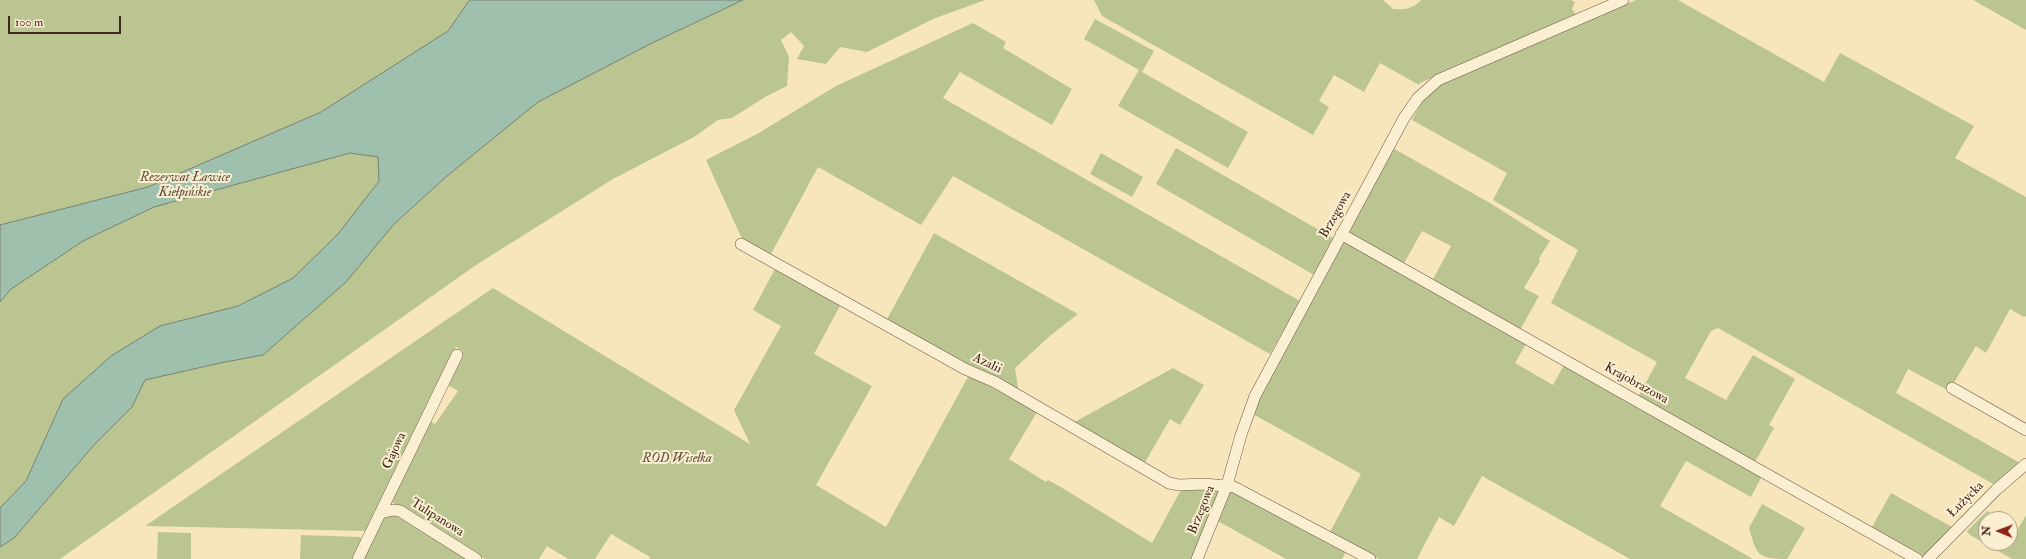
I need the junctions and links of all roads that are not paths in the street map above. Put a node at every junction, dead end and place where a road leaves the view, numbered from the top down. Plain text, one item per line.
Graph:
1 (1623, 0) edge
2 (1341, 234) junction
3 (740, 244) dead end
4 (457, 355) dead end
5 (1952, 388) dead end
6 (2026, 430) edge
7 (2026, 464) edge
8 (1227, 485) junction
9 (381, 513) junction
10 (358, 559) edge
11 (476, 559) edge
12 (1197, 559) edge
13 (1370, 559) edge
14 (1917, 559) edge
15 (1928, 559) edge

1 - 2 street, Brzegowa
2 - 8 street, Brzegowa
2 - 14 street, Krajobrazowa
3 - 8 street, Azalii
4 - 9 street, Gajowa
5 - 6 street
7 - 15 street, Łużycka
8 - 12 street, Brzegowa
8 - 13 street
9 - 10 street, Gajowa
9 - 11 street, Tulipanowa

